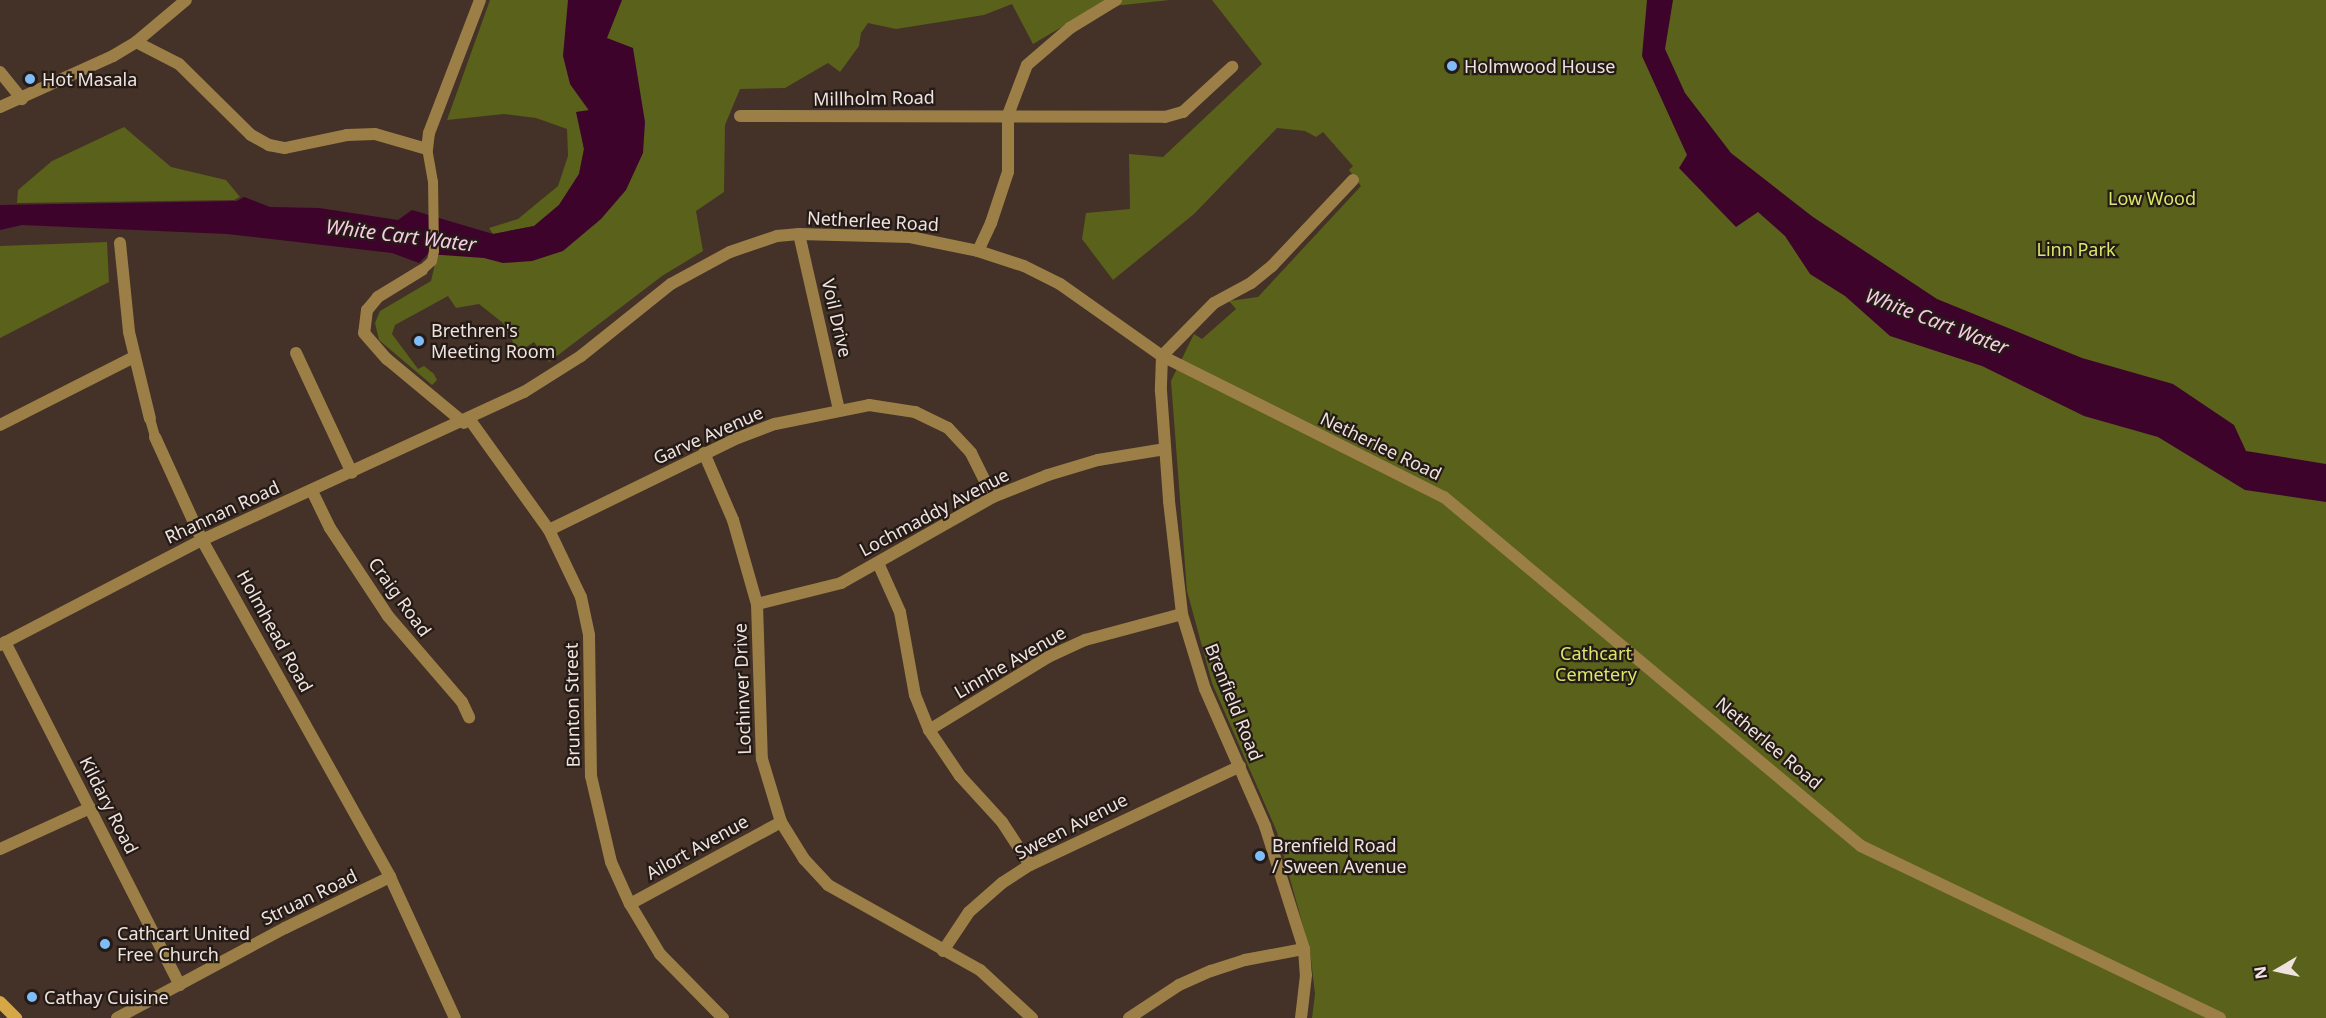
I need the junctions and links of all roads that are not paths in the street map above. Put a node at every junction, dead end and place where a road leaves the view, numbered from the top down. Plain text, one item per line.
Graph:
1 (186, 0) edge
2 (480, 0) edge
3 (1116, 0) edge
4 (136, 42) junction
5 (1232, 67) dead end
6 (0, 72) edge
7 (22, 99) junction
8 (0, 107) edge
9 (1008, 115) junction
10 (740, 116) dead end
11 (427, 149) junction
12 (1353, 180) dead end
13 (800, 234) junction
14 (120, 243) dead end
15 (978, 251) junction
16 (422, 270) joint
17 (296, 353) dead end
18 (1162, 356) junction
19 (134, 357) junction
20 (839, 410) junction
21 (150, 419) joint
22 (467, 422) junction
23 (0, 425) edge
24 (155, 437) joint
25 (1165, 449) junction
26 (705, 453) junction
27 (352, 473) junction
28 (312, 491) junction
29 (993, 497) junction
30 (549, 530) junction
31 (202, 540) junction
32 (878, 563) junction
33 (757, 604) junction
34 (1182, 614) junction
35 (3, 644) edge
36 (469, 717) dead end
37 (929, 730) junction
38 (1240, 766) junction
39 (90, 808) junction
40 (781, 822) junction
41 (0, 849) edge
42 (1030, 865) junction
43 (390, 877) junction
44 (630, 904) junction
45 (1304, 950) junction
46 (944, 951) junction
47 (180, 985) junction
48 (0, 1002) edge
49 (16, 1018) edge
50 (117, 1018) edge
51 (455, 1018) edge
52 (723, 1018) edge
53 (1032, 1018) edge
54 (1129, 1018) edge
55 (1301, 1018) edge
56 (2220, 1018) edge

1 - 4 street
2 - 11 street
3 - 9 street
4 - 7 street
4 - 11 street
5 - 9 street, Millholm Road
6 - 7 street
7 - 8 street
9 - 10 street, Millholm Road
9 - 15 street
11 - 16 street
12 - 18 street
13 - 15 street, Netherlee Road
13 - 20 street, Voil Drive
13 - 22 street, Netherlee Road
14 - 19 street, Holmhead Road
15 - 18 street, Netherlee Road
16 - 22 street, Brunton Street
17 - 27 street
18 - 25 street, Brenfield Road
18 - 56 street, Netherlee Road
19 - 21 street, Holmhead Road
19 - 23 street
20 - 26 street, Garve Avenue
20 - 29 street, Garve Avenue
21 - 24 street, Holmhead Road
22 - 27 street, Rhannan Road
22 - 30 street, Brunton Street
24 - 31 street, Holmhead Road
25 - 29 street, Lochmaddy Avenue
25 - 34 street, Brenfield Road
26 - 30 street, Garve Avenue
26 - 33 street, Lochinver Drive
27 - 28 street, Rhannan Road
28 - 31 street, Rhannan Road
28 - 36 street, Craig Road
29 - 32 street, Lochmaddy Avenue
30 - 44 street, Brunton Street
31 - 35 street, Rhannan Road
31 - 43 street, Holmhead Road
32 - 33 street, Lochmaddy Avenue
32 - 37 street
33 - 40 street, Lochinver Drive
34 - 37 street, Linnhe Avenue
34 - 38 street, Brenfield Road
35 - 39 street, Kildary Road
37 - 42 street
38 - 42 street, Sween Avenue
38 - 45 street, Brenfield Road
39 - 41 street
39 - 47 street, Kildary Road
40 - 44 street, Ailort Avenue
40 - 46 street, Lochinver Drive
42 - 46 street, Sween Avenue
43 - 47 street, Struan Road
43 - 51 street, Holmhead Road
44 - 52 street, Brunton Street
45 - 54 street
45 - 55 street, Brenfield Road
46 - 53 street, Lochinver Drive
47 - 50 street, Struan Road
48 - 49 main road

